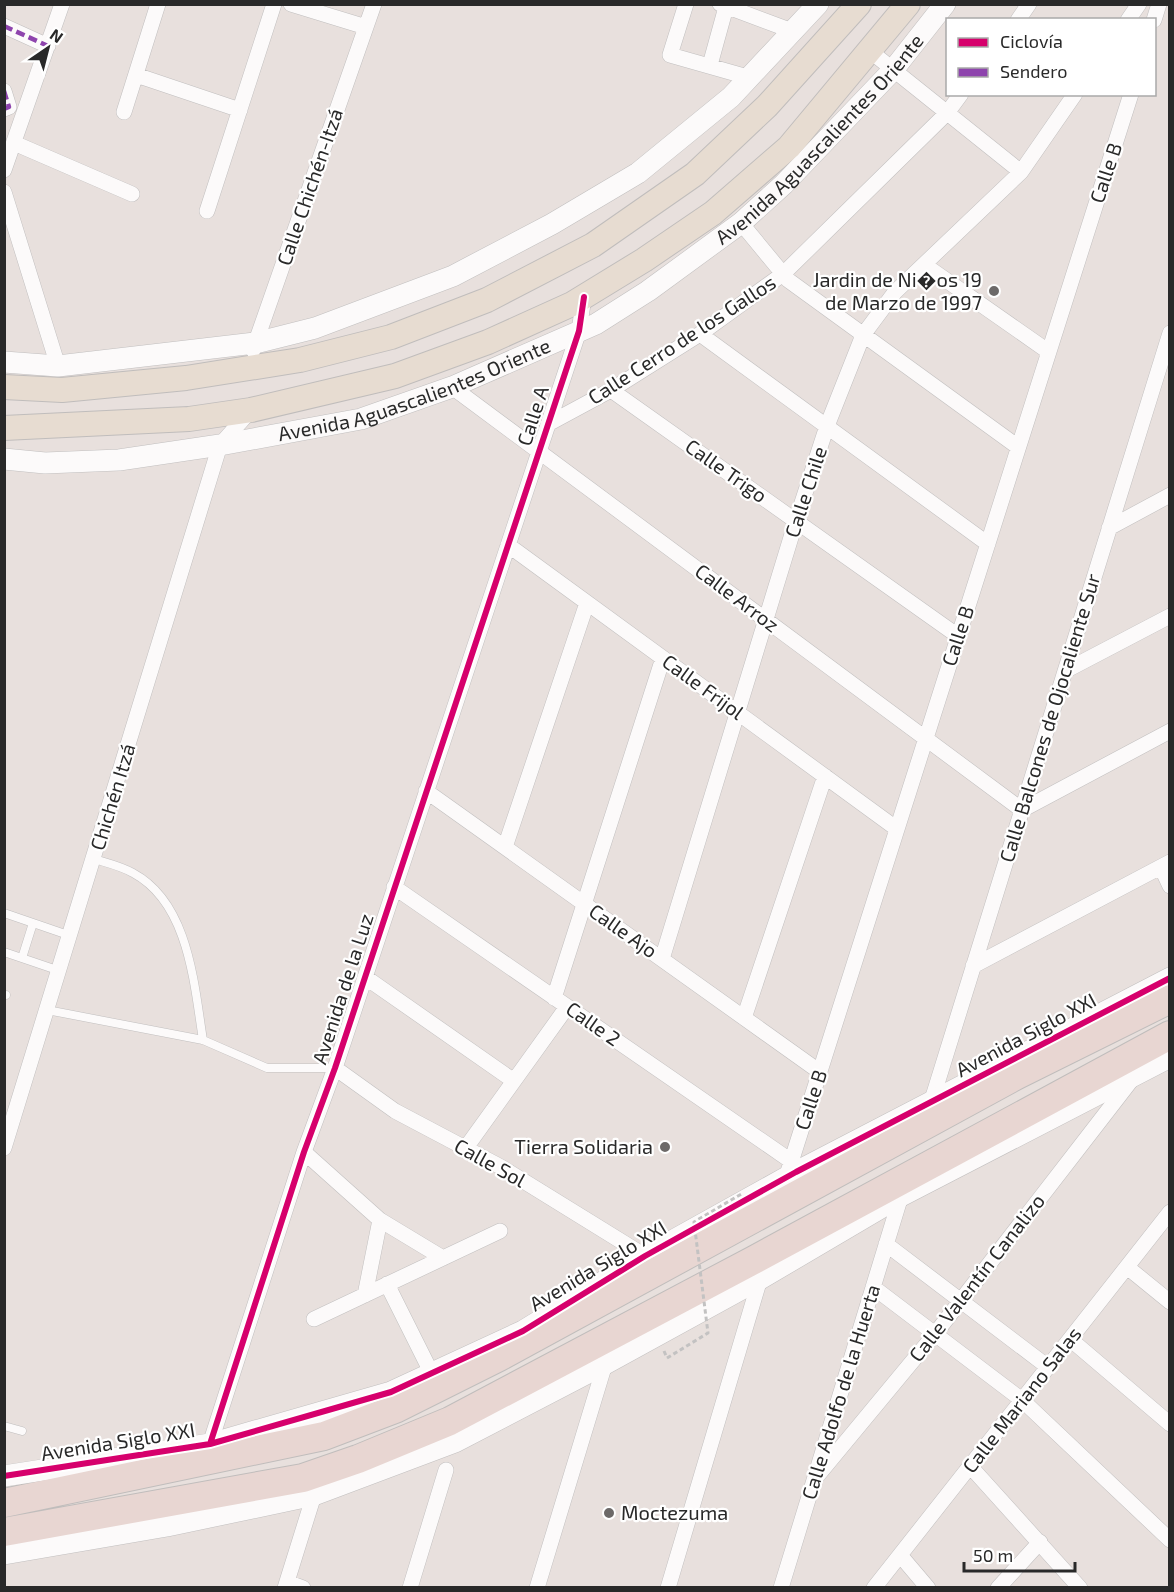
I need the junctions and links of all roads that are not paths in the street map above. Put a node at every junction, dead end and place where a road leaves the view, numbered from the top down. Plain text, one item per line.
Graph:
1 (62, 4) edge
2 (158, 4) edge
3 (274, 4) edge
4 (291, 4) edge
5 (374, 4) edge
6 (686, 4) edge
7 (818, 4) edge
8 (859, 4) edge
9 (908, 4) edge
10 (945, 4) edge
11 (1029, 4) edge
12 (1138, 4) edge
13 (723, 6) edge
14 (1019, 18) edge
15 (1129, 18) edge
16 (4, 26) edge
17 (366, 27) junction
18 (795, 32) junction
19 (48, 46) junction
20 (870, 51) junction
21 (710, 65) junction
22 (893, 70) junction
23 (136, 75) junction
24 (751, 78) junction
25 (4, 91) edge
26 (960, 96) edge
27 (1074, 96) edge
28 (1130, 96) edge
29 (4, 109) edge
30 (240, 110) junction
31 (124, 112) dead end
32 (947, 113) junction
33 (14, 143) junction
34 (4, 170) edge
35 (1021, 172) junction
36 (4, 192) edge
37 (132, 194) dead end
38 (207, 211) dead end
39 (741, 223) junction
40 (926, 266) junction
41 (783, 274) junction
42 (584, 297) junction
43 (579, 332) junction
44 (1170, 333) edge
45 (700, 334) junction
46 (863, 335) junction
47 (255, 343) junction
48 (1049, 352) junction
49 (4, 362) edge
50 (58, 366) junction
51 (247, 369) junction
52 (4, 379) edge
53 (1170, 382) edge
54 (4, 387) edge
55 (452, 387) junction
56 (32, 388) junction
57 (611, 390) junction
58 (1151, 392) junction
59 (251, 411) junction
60 (548, 424) junction
61 (826, 426) junction
62 (4, 428) edge
63 (220, 445) junction
64 (1018, 447) junction
65 (539, 451) junction
66 (4, 459) edge
67 (1170, 495) edge
68 (796, 521) junction
69 (1109, 528) junction
70 (508, 544) junction
71 (988, 544) junction
72 (587, 603) junction
73 (1170, 616) edge
74 (767, 620) junction
75 (958, 636) junction
76 (663, 658) junction
77 (1065, 671) junction
78 (738, 713) junction
79 (1170, 731) edge
80 (926, 739) junction
81 (825, 776) junction
82 (426, 791) junction
83 (1022, 810) junction
84 (897, 829) junction
85 (505, 847) junction
86 (94, 859) junction
87 (1165, 864) edge
88 (1170, 886) edge
89 (394, 887) junction
90 (584, 903) junction
91 (4, 913) edge
92 (33, 923) junction
93 (70, 936) junction
94 (4, 952) edge
95 (22, 958) junction
96 (662, 959) junction
97 (973, 966) junction
98 (60, 970) junction
99 (365, 976) junction
100 (1170, 978) edge
101 (554, 998) junction
102 (1170, 999) edge
103 (567, 1006) junction
104 (47, 1010) junction
105 (744, 1018) junction
106 (1170, 1035) edge
107 (203, 1040) junction
108 (1034, 1050) junction
109 (1170, 1057) edge
110 (335, 1068) junction
111 (820, 1072) junction
112 (1136, 1074) junction
113 (1017, 1075) junction
114 (514, 1081) junction
115 (931, 1103) junction
116 (6, 1142) edge
117 (969, 1142) junction
118 (465, 1149) junction
119 (304, 1152) junction
120 (957, 1167) junction
121 (788, 1170) junction
122 (901, 1196) junction
123 (1170, 1212) edge
124 (380, 1220) junction
125 (500, 1231) dead end
126 (886, 1244) junction
127 (645, 1256) junction
128 (443, 1258) junction
129 (1126, 1267) junction
130 (757, 1270) junction
131 (387, 1284) junction
132 (873, 1287) junction
133 (365, 1295) junction
134 (961, 1300) junction
135 (1170, 1302) edge
136 (314, 1319) dead end
137 (935, 1334) junction
138 (1070, 1339) junction
139 (605, 1364) junction
140 (1048, 1367) junction
141 (431, 1372) junction
142 (1022, 1400) junction
143 (1170, 1424) edge
144 (4, 1426) edge
145 (22, 1431) dead end
146 (210, 1444) junction
147 (274, 1448) junction
148 (970, 1466) junction
149 (74, 1467) junction
150 (446, 1470) dead end
151 (4, 1476) edge
152 (814, 1480) junction
153 (101, 1483) junction
154 (268, 1485) junction
155 (314, 1495) junction
156 (4, 1503) edge
157 (4, 1532) edge
158 (1170, 1540) edge
159 (1040, 1542) junction
160 (4, 1554) edge
161 (900, 1555) junction
162 (286, 1585) edge
163 (303, 1587) edge
164 (410, 1587) edge
165 (537, 1587) edge
166 (668, 1587) edge
167 (781, 1587) edge
168 (874, 1587) edge
169 (928, 1587) edge
170 (998, 1587) edge
171 (1080, 1587) edge

1 - 19 street
2 - 23 street
3 - 30 street
4 - 17 street
5 - 17 street, Calle Chichén-Itzá
6 - 21 street
7 - 18 street
8 - 51 main road
9 - 20 main road, Avenida Aguascalientes Oriente
10 - 22 street, Avenida Aguascalientes Oriente
11 - 14 street
12 - 15 street
13 - 18 street
13 - 21 street
16 - 19 street
17 - 47 street, Calle Chichén-Itzá
18 - 24 street
19 - 33 street
20 - 22 street
20 - 42 main road, Avenida Aguascalientes Oriente
21 - 24 street
22 - 32 street
22 - 39 street, Avenida Aguascalientes Oriente
23 - 30 street
23 - 31 street
24 - 47 street
25 - 29 street
26 - 32 street, Calle Cerro de los Gallos
27 - 35 street, Calle Chile
28 - 48 street, Calle B
30 - 38 street
32 - 35 street
32 - 41 street, Calle Cerro de los Gallos
33 - 34 street
33 - 37 street
35 - 40 street, Calle Chile
36 - 50 street
39 - 41 street
39 - 43 street, Avenida Aguascalientes Oriente
40 - 46 street, Calle Chile
40 - 48 street
41 - 45 street, Calle Cerro de los Gallos
41 - 46 street
42 - 43 street, Calle A
42 - 59 main road, Avenida Aguascalientes Oriente
43 - 55 street, Avenida Aguascalientes Oriente
43 - 60 street, Calle A
44 - 58 street, Calle Balcones de Ojocaliente Sur
45 - 57 street, Calle Cerro de los Gallos
45 - 61 street
46 - 61 street, Calle Chile
46 - 64 street
47 - 50 street
47 - 51 street, Calle Chichén-Itzá
48 - 64 street, Calle B
49 - 50 street
51 - 56 main road
52 - 56 main road
53 - 58 street
54 - 56 main road
55 - 63 street, Avenida Aguascalientes Oriente
55 - 65 street, Calle Arroz
57 - 60 street, Calle Cerro de los Gallos
57 - 68 street, Calle Trigo
58 - 69 street, Calle Balcones de Ojocaliente Sur
59 - 62 main road, Avenida Aguascalientes Oriente
59 - 63 street
60 - 65 street, Calle A
61 - 68 street, Calle Chile
61 - 71 street
63 - 66 street, Avenida Aguascalientes Oriente
63 - 86 street, Chichén Itzá
64 - 71 street, Calle B
65 - 70 street, Calle A
65 - 74 street, Calle Arroz
67 - 69 street
68 - 74 street, Calle Chile
68 - 75 street, Calle Trigo
69 - 77 street, Calle Balcones de Ojocaliente Sur
70 - 72 street, Calle Frijol
70 - 82 street, Avenida de la Luz
71 - 75 street, Calle B
72 - 76 street, Calle Frijol
72 - 85 street
73 - 77 street
74 - 78 street, Calle Chile
74 - 80 street, Calle Arroz
75 - 80 street, Calle B
76 - 78 street, Calle Frijol
76 - 90 street
77 - 83 street, Calle Balcones de Ojocaliente Sur
78 - 81 street, Calle Frijol
78 - 96 street, Calle Chile
79 - 83 street
80 - 83 street, Calle Arroz
80 - 84 street, Calle B
81 - 84 street, Calle Frijol
81 - 105 street
82 - 85 street, Calle Ajo
82 - 89 street, Avenida de la Luz
83 - 97 street, Calle Balcones de Ojocaliente Sur
84 - 111 street, Calle B
85 - 90 street, Calle Ajo
86 - 93 street, Chichén Itzá
86 - 107 lane
87 - 88 street
87 - 97 street
89 - 99 street, Avenida de la Luz
89 - 101 street, Calle 2
90 - 96 street, Calle Ajo
90 - 101 street
91 - 92 lane
92 - 93 lane
92 - 95 lane
93 - 98 street, Chichén Itzá
94 - 95 lane
95 - 98 lane
96 - 105 street, Calle Ajo
97 - 115 street, Calle Balcones de Ojocaliente Sur
98 - 104 street, Chichén Itzá
99 - 110 street, Avenida de la Luz
99 - 114 street
100 - 108 street, Avenida Siglo XXI
101 - 103 street, Calle 2
102 - 113 highway, Avenida Siglo XXI
103 - 114 street
103 - 121 street, Calle 2
104 - 107 lane
104 - 116 street, Chichén Itzá
105 - 111 street, Calle Ajo
106 - 117 highway
107 - 110 lane
108 - 113 highway
108 - 115 street, Avenida Siglo XXI
109 - 112 street
110 - 118 street, Calle Sol
110 - 119 street, Avenida de la Luz
111 - 121 street, Calle B
112 - 120 street
112 - 134 street, Calle Valentín Canalizo
113 - 147 highway, Avenida Siglo XXI
114 - 118 street
115 - 121 street, Avenida Siglo XXI
117 - 120 highway
117 - 130 highway
118 - 127 street, Calle Sol
119 - 124 street
119 - 146 street, Avenida de la Luz
120 - 122 street
121 - 127 street, Avenida Siglo XXI
122 - 126 street, Calle Adolfo de la Huerta
122 - 130 street
123 - 129 street, Calle Mariano Salas
124 - 128 street
124 - 133 street
125 - 128 street
126 - 132 street, Calle Adolfo de la Huerta
126 - 134 street
127 - 141 street, Avenida Siglo XXI
128 - 131 street
129 - 135 street
129 - 138 street, Calle Mariano Salas
130 - 139 street
130 - 154 highway
130 - 166 street
131 - 133 street
131 - 141 street
132 - 137 street
132 - 152 street, Calle Adolfo de la Huerta
133 - 136 street
134 - 137 street, Calle Valentín Canalizo
134 - 140 street
137 - 142 street
137 - 152 street, Calle Valentín Canalizo
138 - 140 street, Calle Mariano Salas
138 - 143 street
139 - 155 street
139 - 165 street
140 - 142 street, Calle Mariano Salas
141 - 146 street, Avenida Siglo XXI
142 - 148 street, Calle Mariano Salas
142 - 158 street
144 - 145 lane
146 - 149 street, Avenida Siglo XXI
147 - 153 highway, Avenida Siglo XXI
147 - 154 highway
148 - 159 street
148 - 161 street, Calle Mariano Salas
149 - 151 street, Avenida Siglo XXI
149 - 153 highway
150 - 164 street
152 - 167 street, Calle Adolfo de la Huerta
153 - 156 highway, Avenida Siglo XXI
154 - 157 highway
155 - 160 street
155 - 162 street
159 - 170 street
159 - 171 street
161 - 168 street, Calle Mariano Salas
161 - 169 street
162 - 163 street

